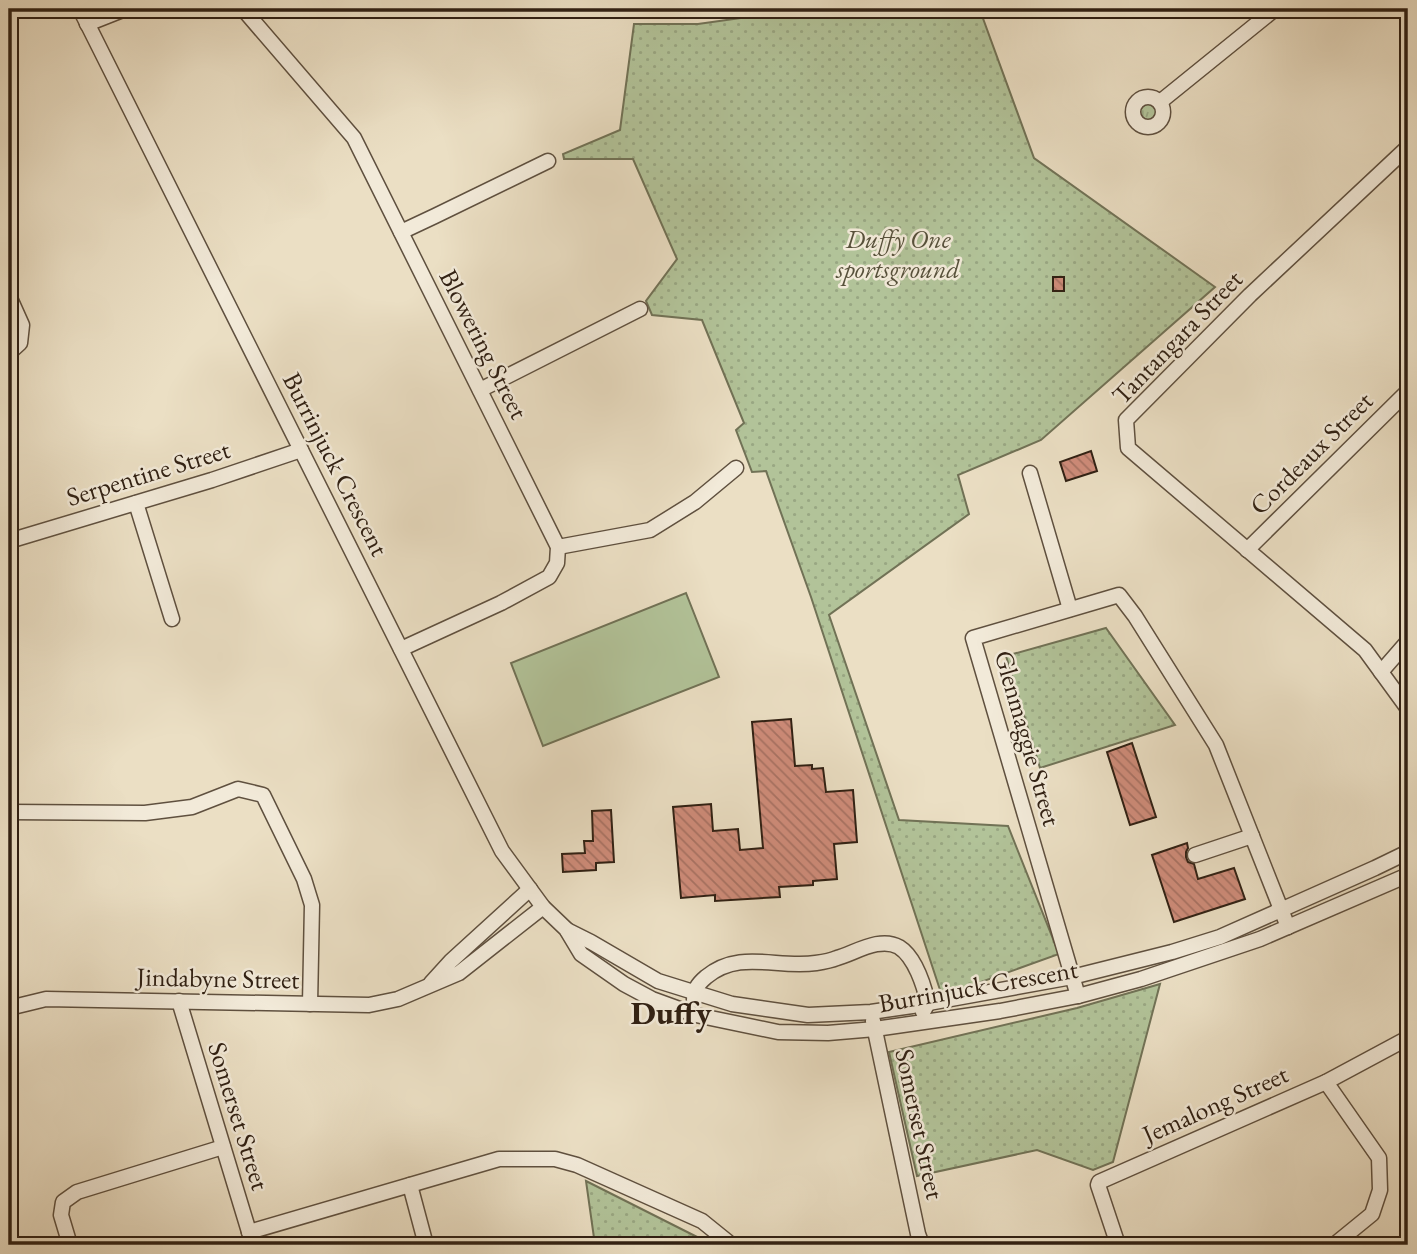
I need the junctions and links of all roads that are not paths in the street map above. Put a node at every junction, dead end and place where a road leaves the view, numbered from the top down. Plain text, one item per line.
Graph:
1 (80, 9) edge
2 (125, 9) edge
3 (243, 9) edge
4 (1275, 9) edge
5 (88, 24) junction
6 (1160, 103) dead end
7 (1408, 147) edge
8 (548, 161) dead end
9 (401, 232) junction
10 (9, 296) edge
11 (640, 309) dead end
12 (9, 353) edge
13 (480, 390) junction
14 (1408, 391) edge
15 (301, 450) junction
16 (736, 468) dead end
17 (1030, 473) dead end
18 (136, 503) junction
19 (9, 541) edge
20 (558, 547) junction
21 (1247, 550) junction
22 (1070, 609) junction
23 (172, 619) dead end
24 (1408, 641) edge
25 (401, 649) junction
26 (1381, 672) junction
27 (1408, 709) edge
28 (9, 812) edge
29 (1252, 836) junction
30 (1195, 855) dead end
31 (1403, 855) edge
32 (1408, 876) edge
33 (530, 889) junction
34 (543, 907) junction
35 (1282, 909) junction
36 (1289, 927) junction
37 (566, 929) junction
38 (1072, 977) junction
39 (425, 989) junction
40 (694, 992) junction
41 (1078, 996) junction
42 (179, 1001) junction
43 (928, 1003) junction
44 (310, 1004) junction
45 (9, 1008) edge
46 (871, 1012) junction
47 (695, 1015) junction
48 (916, 1023) junction
49 (875, 1029) junction
50 (1408, 1038) edge
51 (1326, 1082) junction
52 (223, 1147) junction
53 (410, 1185) junction
54 (251, 1239) edge
55 (70, 1245) edge
56 (426, 1245) edge
57 (729, 1245) edge
58 (922, 1245) edge
59 (1118, 1245) edge
60 (1334, 1245) edge

1 - 5 street, Burrinjuck Crescent
2 - 5 street
3 - 9 street, Blowering Street
4 - 6 street
5 - 15 street, Burrinjuck Crescent
7 - 21 street, Tantangara Street
8 - 9 street
9 - 13 street, Blowering Street
10 - 12 street
11 - 13 street
13 - 20 street, Blowering Street
14 - 21 street, Cordeaux Street
15 - 18 street, Serpentine Street
15 - 25 street, Burrinjuck Crescent
16 - 20 street
17 - 22 street
18 - 19 street, Serpentine Street
18 - 23 street
20 - 25 street
21 - 26 street, Tantangara Street
22 - 29 street, Glenmaggie Street
22 - 38 street, Glenmaggie Street
24 - 26 street
25 - 33 street, Burrinjuck Crescent
26 - 27 street, Tantangara Street
28 - 44 street
29 - 30 street
29 - 35 street, Glenmaggie Street
31 - 32 street
31 - 35 street, Burrinjuck Crescent
32 - 36 street, Burrinjuck Crescent
33 - 34 street, Burrinjuck Crescent
33 - 39 street, Jindabyne Street
34 - 37 street, Burrinjuck Crescent
34 - 39 street, Jindabyne Street
35 - 36 street, Glenmaggie Street
35 - 38 street, Burrinjuck Crescent
36 - 41 street, Burrinjuck Crescent
37 - 40 street, Burrinjuck Crescent
37 - 47 street, Burrinjuck Crescent
38 - 41 street, Glenmaggie Street
38 - 43 street, Burrinjuck Crescent
39 - 44 street, Jindabyne Street
40 - 43 street
40 - 46 street, Burrinjuck Crescent
40 - 47 street
41 - 48 street, Burrinjuck Crescent
42 - 44 street, Jindabyne Street
42 - 45 street, Jindabyne Street
42 - 52 street, Somerset Street
43 - 46 street, Burrinjuck Crescent
43 - 48 street
46 - 49 street, Somerset Street
47 - 49 street, Burrinjuck Crescent
48 - 49 street, Burrinjuck Crescent
49 - 58 street, Somerset Street
50 - 51 street, Jemalong Street
51 - 59 street, Jemalong Street
51 - 60 street
52 - 54 street, Somerset Street
52 - 55 street
53 - 54 street
53 - 56 street
53 - 57 street

